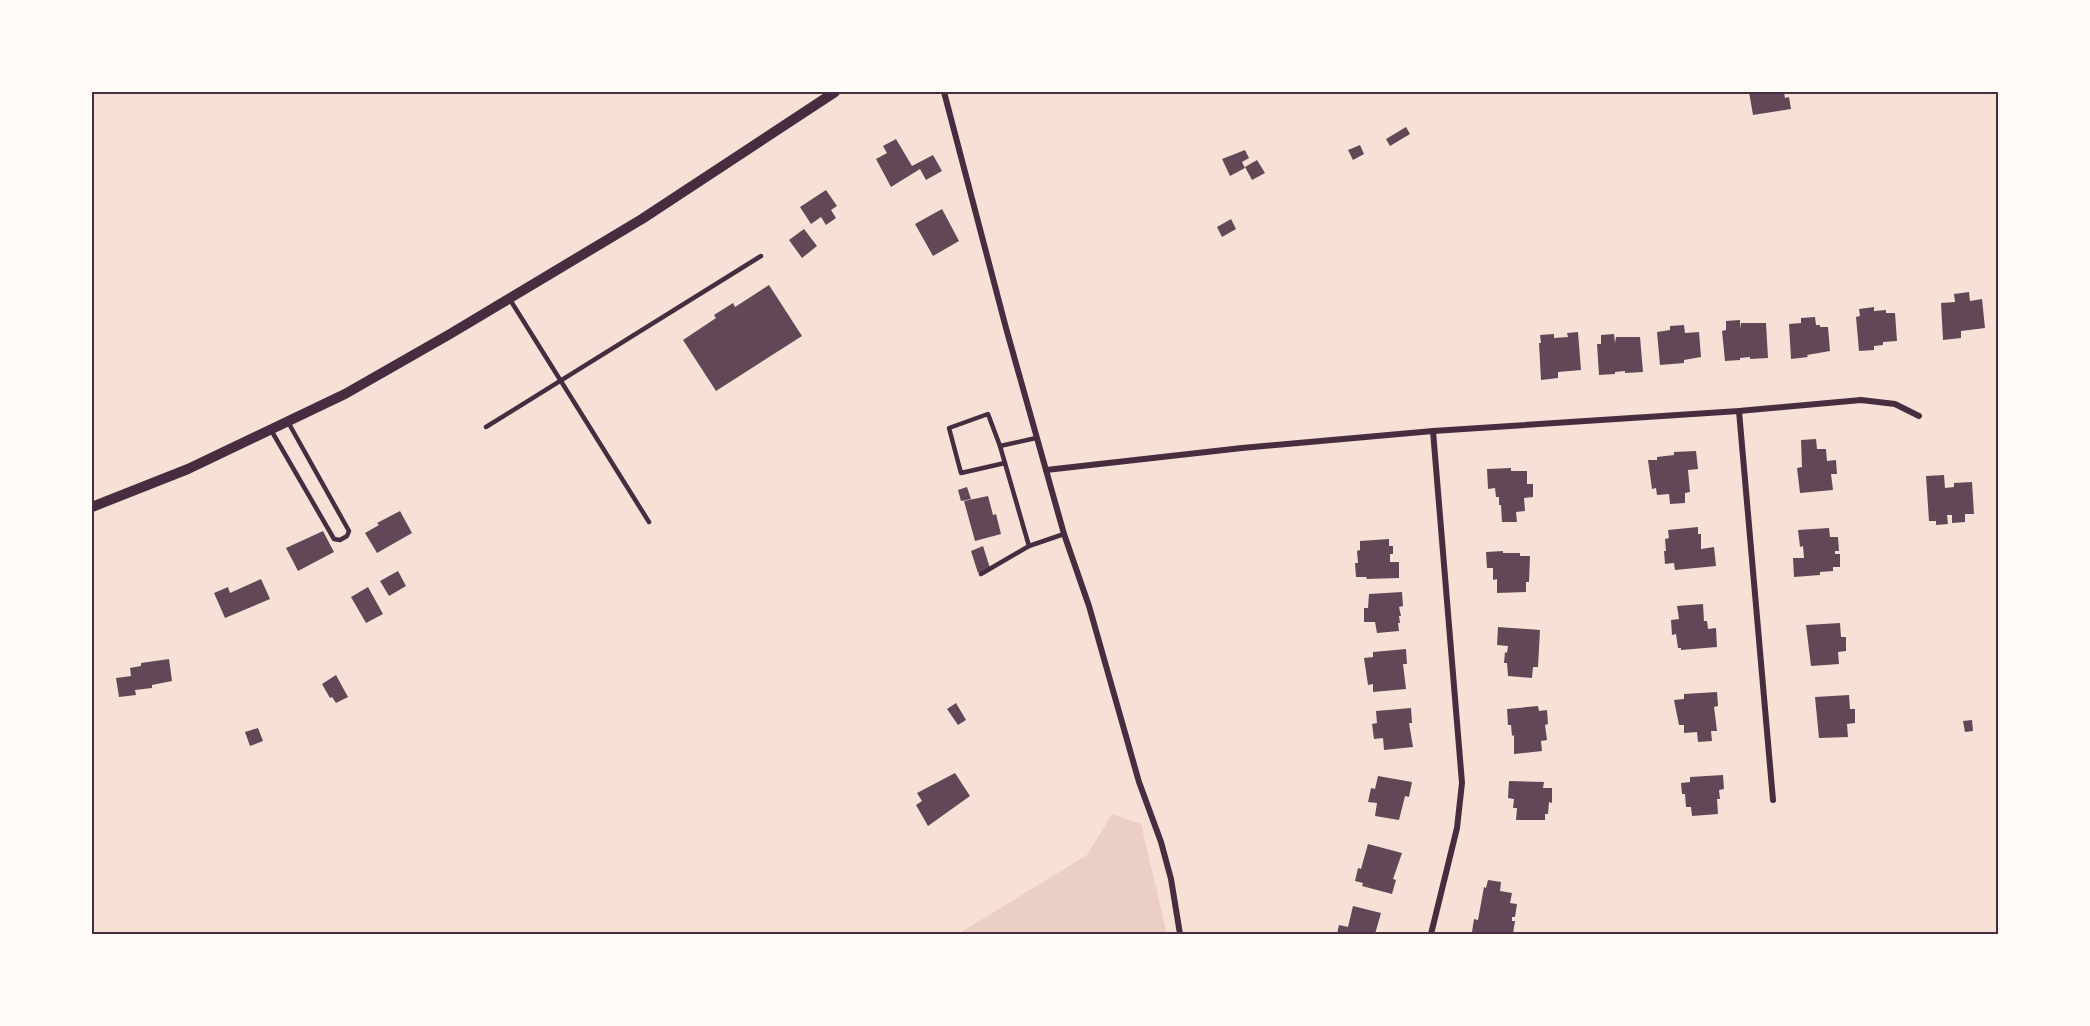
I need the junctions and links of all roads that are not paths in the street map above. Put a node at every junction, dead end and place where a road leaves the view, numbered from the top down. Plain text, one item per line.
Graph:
1 (835, 92) edge
2 (944, 92) edge
3 (761, 256) dead end
4 (509, 298) junction
5 (561, 381) junction
6 (1739, 411) junction
7 (1919, 416) dead end
8 (287, 422) junction
9 (486, 427) dead end
10 (271, 430) junction
11 (1433, 431) junction
12 (1036, 438) junction
13 (1000, 446) junction
14 (1005, 463) junction
15 (1046, 470) junction
16 (92, 507) edge
17 (649, 522) dead end
18 (1064, 534) junction
19 (1029, 546) junction
20 (981, 574) dead end
21 (1773, 800) dead end
22 (1180, 934) edge
23 (1431, 934) edge

1 - 4 street
2 - 12 street
3 - 5 lane
4 - 5 lane
4 - 8 street
5 - 9 lane
5 - 17 lane
6 - 7 street
6 - 11 street
6 - 21 street
8 - 10 street
8 - 10 lane
10 - 16 street
11 - 15 street
11 - 23 street
12 - 13 lane
12 - 15 street
13 - 14 lane
13 - 14 lane
14 - 19 lane
15 - 18 street
18 - 19 lane
18 - 22 street
19 - 20 lane

